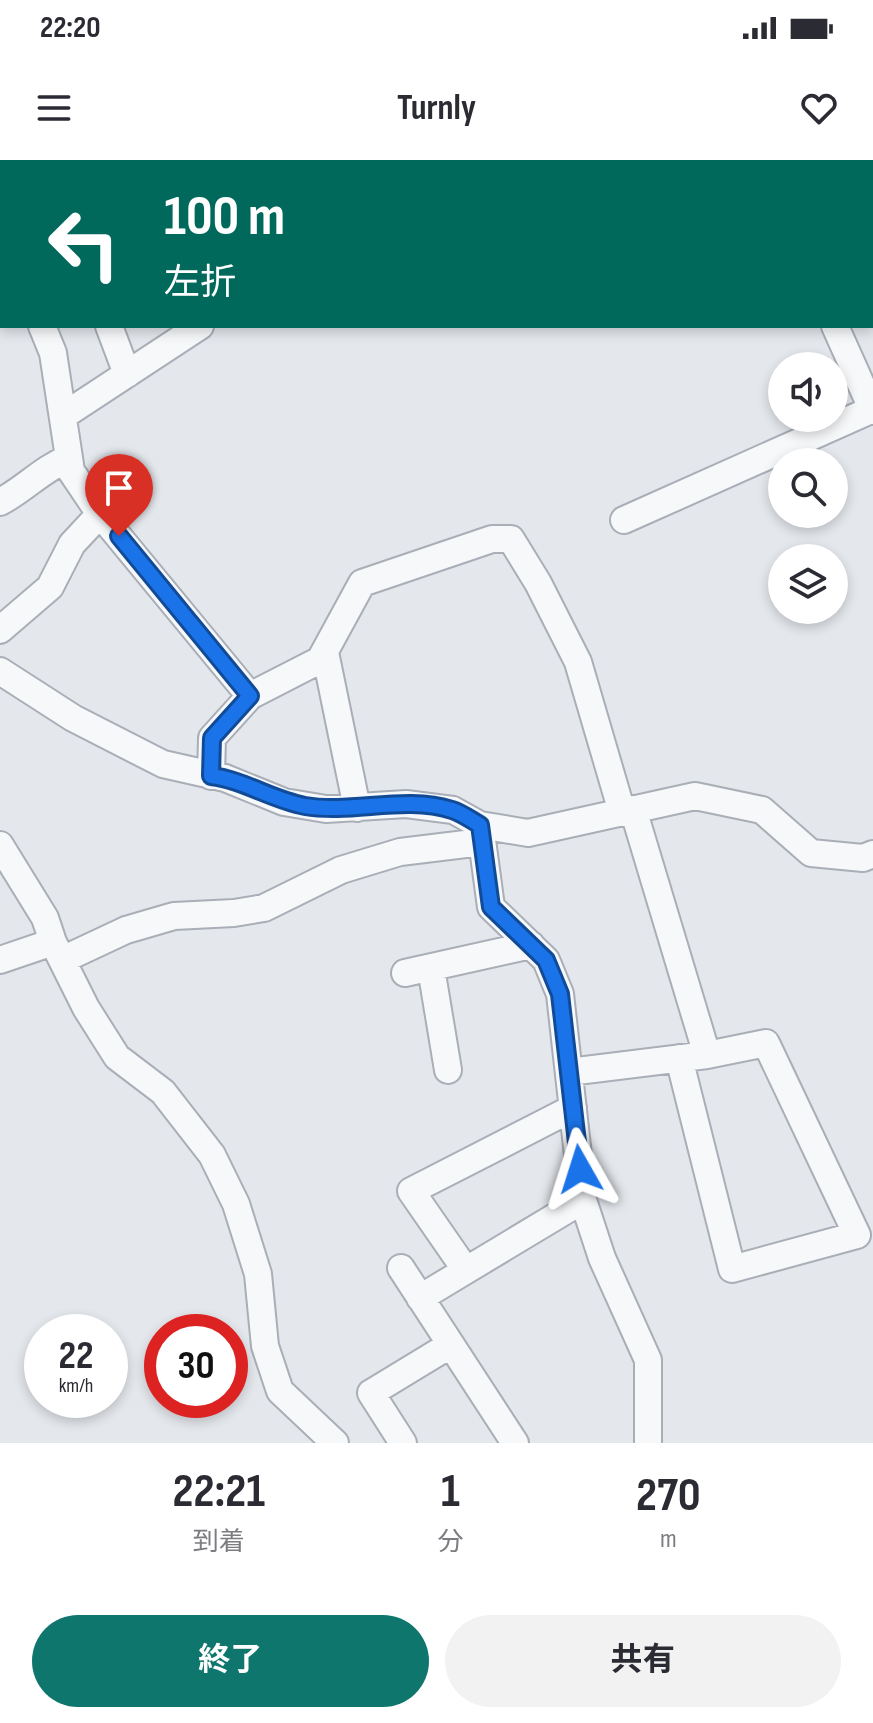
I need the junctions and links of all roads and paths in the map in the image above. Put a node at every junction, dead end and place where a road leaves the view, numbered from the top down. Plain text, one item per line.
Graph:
1 (43, 328) edge
2 (110, 328) edge
3 (197, 328) edge
4 (836, 328) edge
5 (127, 374) junction
6 (873, 410) edge
7 (63, 416) junction
8 (69, 458) junction
9 (0, 502) edge
10 (100, 514) junction
11 (624, 520) dead end
12 (0, 630) edge
13 (325, 652) junction
14 (0, 671) edge
15 (250, 696) junction
16 (211, 776) junction
17 (357, 808) junction
18 (628, 810) junction
19 (481, 833) junction
20 (0, 845) edge
21 (873, 854) edge
22 (531, 945) junction
23 (57, 951) junction
24 (0, 960) edge
25 (707, 1055) junction
26 (679, 1058) junction
27 (448, 1070) dead end
28 (569, 1072) junction
29 (573, 1108) junction
30 (583, 1200) junction
31 (401, 1268) dead end
32 (465, 1269) junction
33 (420, 1298) junction
34 (450, 1345) junction
35 (335, 1443) edge
36 (403, 1443) edge
37 (515, 1443) edge
38 (648, 1443) edge

1 - 7 street
2 - 5 street
3 - 5 street
4 - 6 street
5 - 7 street
6 - 11 street
7 - 8 street
8 - 9 street
8 - 10 street
10 - 12 street
10 - 15 street
13 - 15 street
13 - 17 street
13 - 18 street
14 - 16 street
15 - 16 street
16 - 17 street
17 - 19 street
18 - 19 street
18 - 21 street
18 - 25 street
19 - 22 street
19 - 23 street
20 - 23 street
22 - 27 street
22 - 28 street
23 - 24 street
23 - 35 street
25 - 26 street
25 - 26 street
26 - 28 street
28 - 29 street
29 - 30 street
29 - 32 street
30 - 32 street
30 - 38 street
31 - 33 street
32 - 33 street
33 - 34 street
34 - 36 street
34 - 37 street

